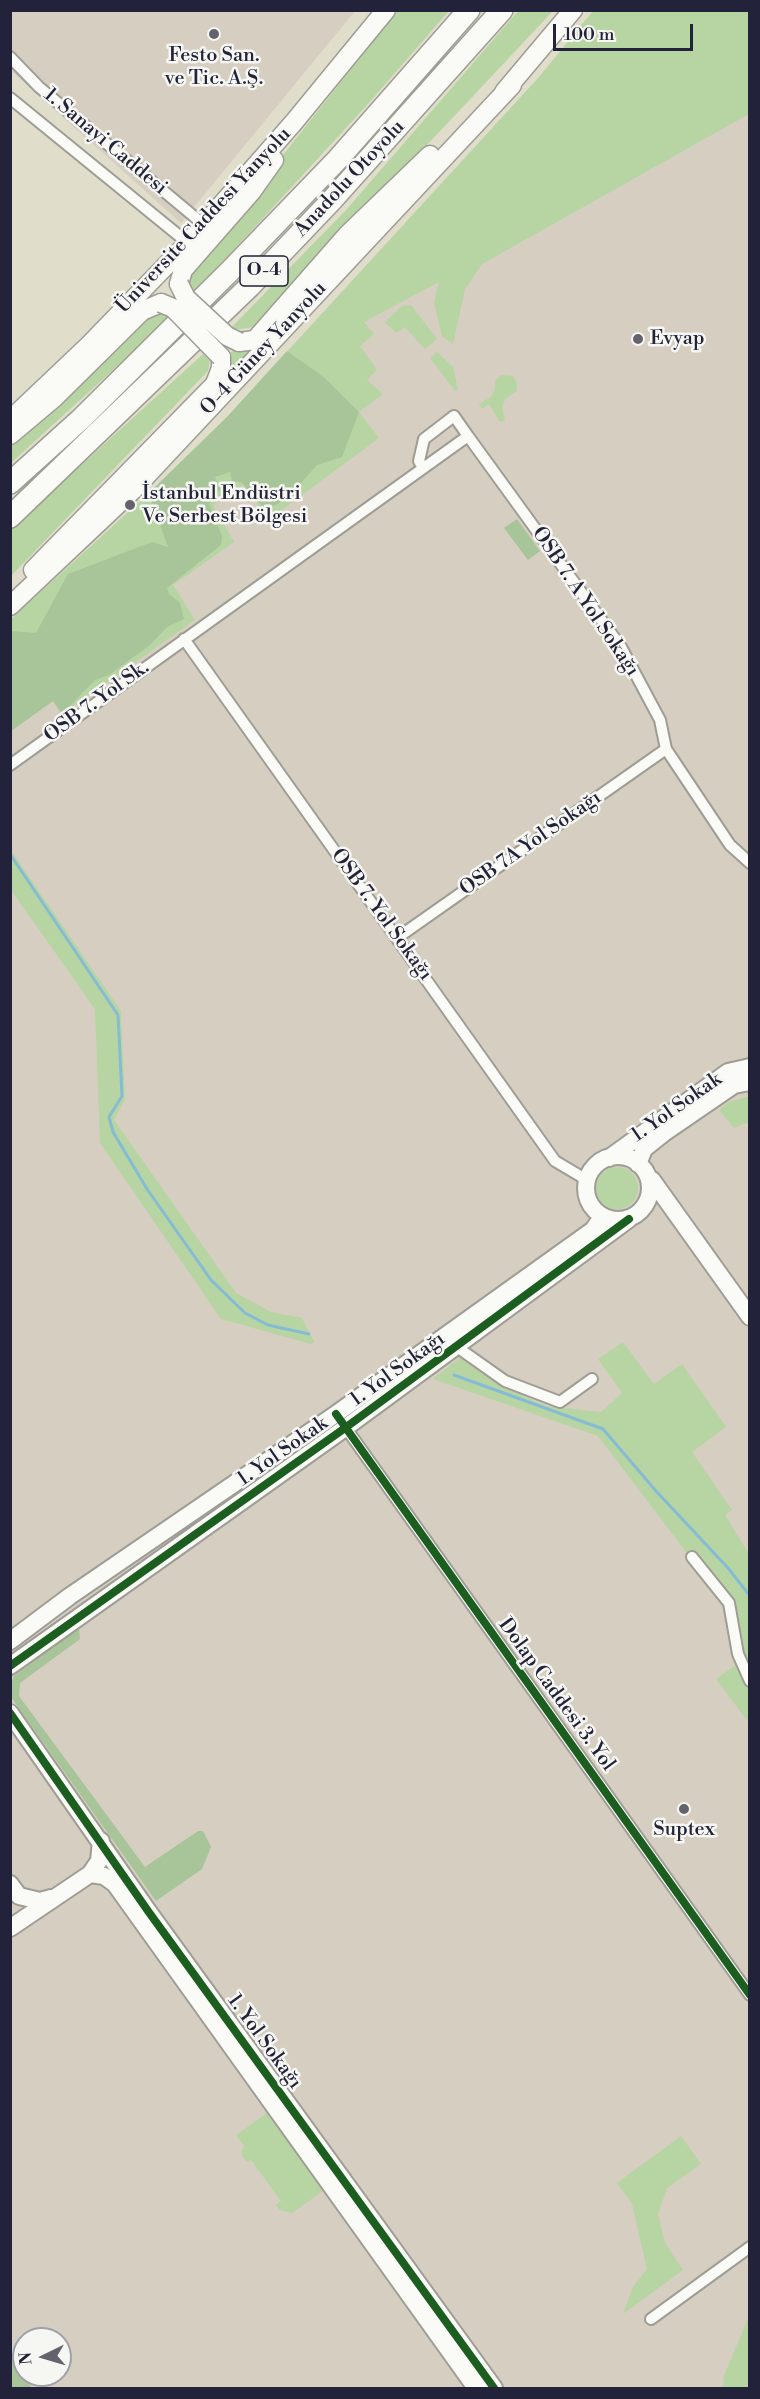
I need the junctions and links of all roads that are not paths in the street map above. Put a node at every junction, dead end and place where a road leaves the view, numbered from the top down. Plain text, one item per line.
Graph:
1 (386, 10) edge
2 (470, 10) edge
3 (501, 10) edge
4 (573, 10) edge
5 (10, 57) edge
6 (512, 85) junction
7 (317, 96) junction
8 (10, 98) edge
9 (203, 224) junction
10 (188, 243) junction
11 (10, 420) edge
12 (10, 435) edge
13 (468, 436) junction
14 (423, 468) junction
15 (10, 483) edge
16 (10, 517) edge
17 (10, 593) edge
18 (10, 606) edge
19 (184, 639) junction
20 (666, 749) junction
21 (10, 765) edge
22 (750, 863) edge
23 (397, 938) junction
24 (750, 1066) edge
25 (750, 1082) edge
26 (609, 1158) junction
27 (638, 1164) junction
28 (587, 1180) junction
29 (649, 1180) junction
30 (647, 1202) junction
31 (673, 1209) junction
32 (603, 1216) junction
33 (629, 1219) junction
34 (750, 1317) edge
35 (457, 1347) junction
36 (592, 1379) dead end
37 (340, 1421) junction
38 (692, 1557) dead end
39 (10, 1641) edge
40 (10, 1666) edge
41 (750, 1681) edge
42 (10, 1713) edge
43 (101, 1841) junction
44 (90, 1874) junction
45 (15, 1890) edge
46 (52, 1898) junction
47 (144, 1914) junction
48 (10, 1927) edge
49 (750, 1995) edge
50 (750, 2247) edge
51 (651, 2319) dead end
52 (484, 2386) edge

1 - 7 main road, Üniversite Caddesi Yanyolu
2 - 15 highway, Anadolu Otoyolu / O-4
3 - 16 highway, Anadolu Otoyolu / O-4
4 - 6 main road
5 - 9 street, 1. Sanayi Caddesi
6 - 7 main road, bridge
6 - 18 main road, O-4 Güney Yanyolu
7 - 9 main road, Üniversite Caddesi Yanyolu
8 - 10 street
9 - 10 main road, Üniversite Caddesi Yanyolu
10 - 11 main road, Üniversite Caddesi Yanyolu
12 - 17 main road, bridge
13 - 14 street
13 - 14 street, OSB 7. A Yol Sokağı
13 - 20 street, OSB 7. A Yol Sokağı
14 - 19 street
19 - 21 street, OSB 7. Yol Sk.
19 - 23 street, OSB 7. Yol Sokağı
20 - 22 street, OSB 7. A Yol Sokağı
20 - 23 street, OSB 7A Yol Sokağı
23 - 28 street, OSB 7. Yol Sokağı
24 - 26 street, 1. Yol Sokak
25 - 27 street
26 - 27 street
26 - 28 street
27 - 29 street
28 - 32 street
29 - 30 street
29 - 31 street
30 - 31 street
30 - 33 street
31 - 34 street
32 - 33 street
32 - 37 street, 1. Yol Sokağı
33 - 35 street, 1. Yol Sokak
35 - 36 street
35 - 37 street, 1. Yol Sokak
37 - 39 street, 1. Yol Sokağı
37 - 40 street, 1. Yol Sokak
37 - 49 street, Dolap Caddesi 3. Yol
38 - 41 street
42 - 43 street, 1. Yol Sokağı
43 - 44 street
43 - 47 street, 1. Yol Sokağı
44 - 46 street
44 - 47 street
45 - 46 street
45 - 48 street
46 - 48 street
47 - 52 street, 1. Yol Sokağı
50 - 51 street

